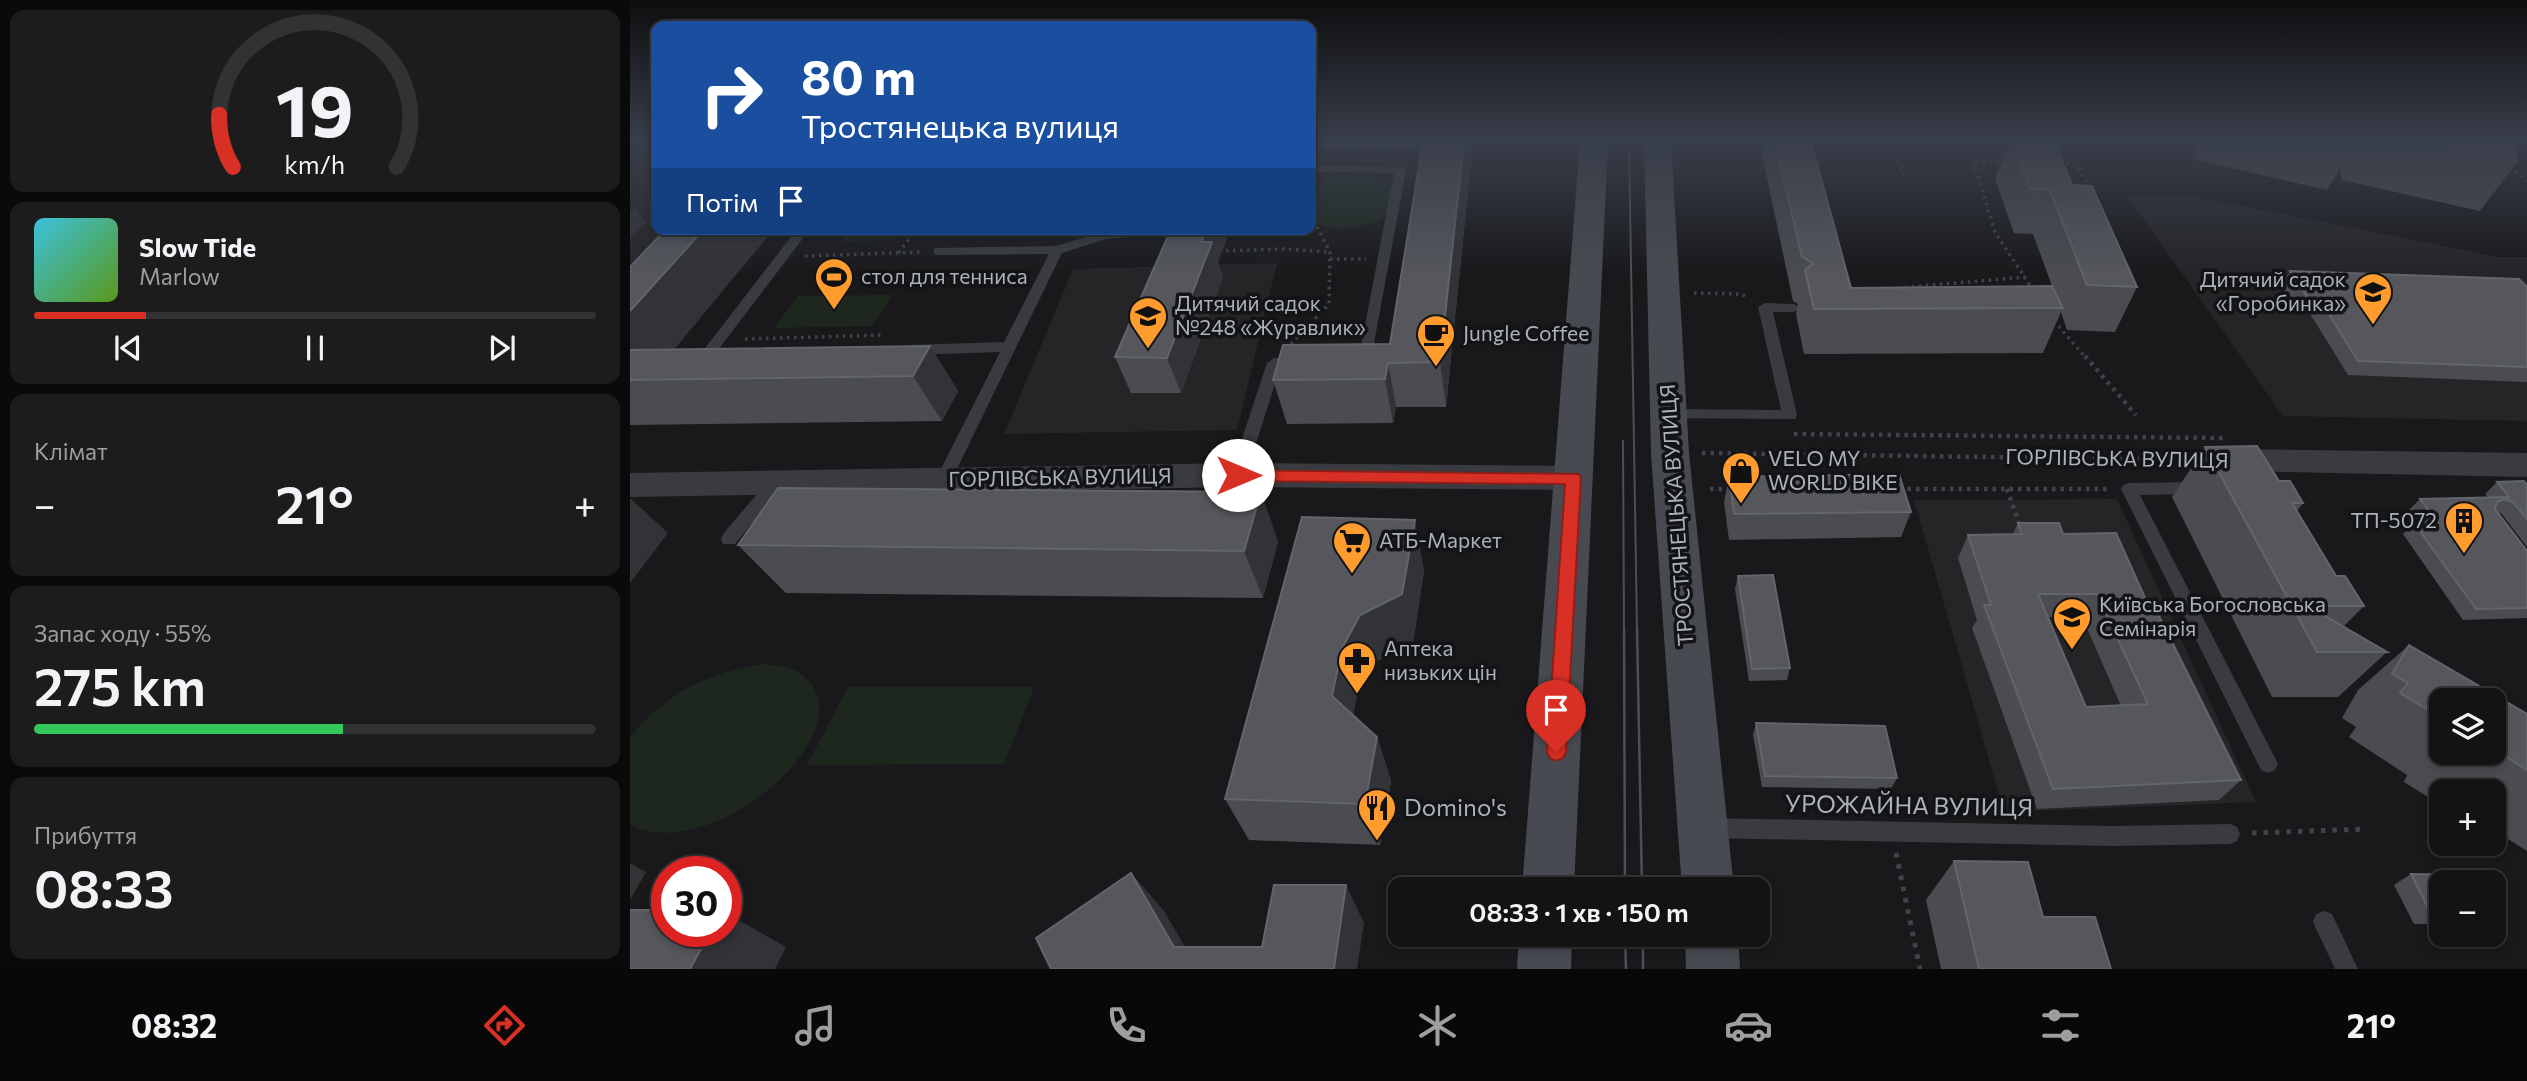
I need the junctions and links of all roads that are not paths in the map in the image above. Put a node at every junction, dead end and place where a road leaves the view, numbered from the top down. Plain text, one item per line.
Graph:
1 (1397, 186) edge
2 (1591, 186) edge
3 (1659, 186) edge
4 (799, 235) edge
5 (1105, 235) edge
6 (1057, 250) junction
7 (938, 251) road end
8 (1794, 308) dead end
9 (1009, 347) junction
10 (875, 351) edge
11 (733, 355) edge
12 (1314, 362) edge
13 (1353, 362) edge
14 (1668, 414) junction
15 (2239, 459) edge
16 (2527, 465) edge
17 (1238, 475) junction
18 (1573, 478) junction
19 (944, 479) junction
20 (630, 485) edge
21 (774, 485) junction
22 (2222, 487) edge
23 (729, 539) dead end
24 (2268, 764) dead end
25 (1703, 828) junction
26 (2230, 834) road end
27 (1549, 877) edge
28 (1707, 877) edge
29 (2324, 922) dead end
30 (1545, 947) edge
31 (1712, 947) edge
32 (1544, 969) edge
33 (1713, 969) edge
34 (2347, 969) edge

1 - 13 lane
2 - 18 main road
3 - 14 main road, ТРОСТЯНЕЦЬКА ВУЛИЦЯ
4 - 11 lane
5 - 6 lane
6 - 7 lane
6 - 9 lane
8 - 14 lane
9 - 10 lane
9 - 19 lane
12 - 17 lane
14 - 25 main road, ТРОСТЯНЕЦЬКА ВУЛИЦЯ
15 - 16 street, ГОРЛІВСЬКА ВУЛИЦЯ
17 - 18 street, ГОРЛІВСЬКА ВУЛИЦЯ
17 - 19 street, ГОРЛІВСЬКА ВУЛИЦЯ
18 - 27 main road
19 - 21 street, ГОРЛІВСЬКА ВУЛИЦЯ
20 - 21 street, ГОРЛІВСЬКА ВУЛИЦЯ
21 - 23 lane
22 - 24 lane
25 - 26 lane, УРОЖАЙНА ВУЛИЦЯ
25 - 28 main road, ТРОСТЯНЕЦЬКА ВУЛИЦЯ
29 - 34 lane
30 - 32 main road
31 - 33 main road

